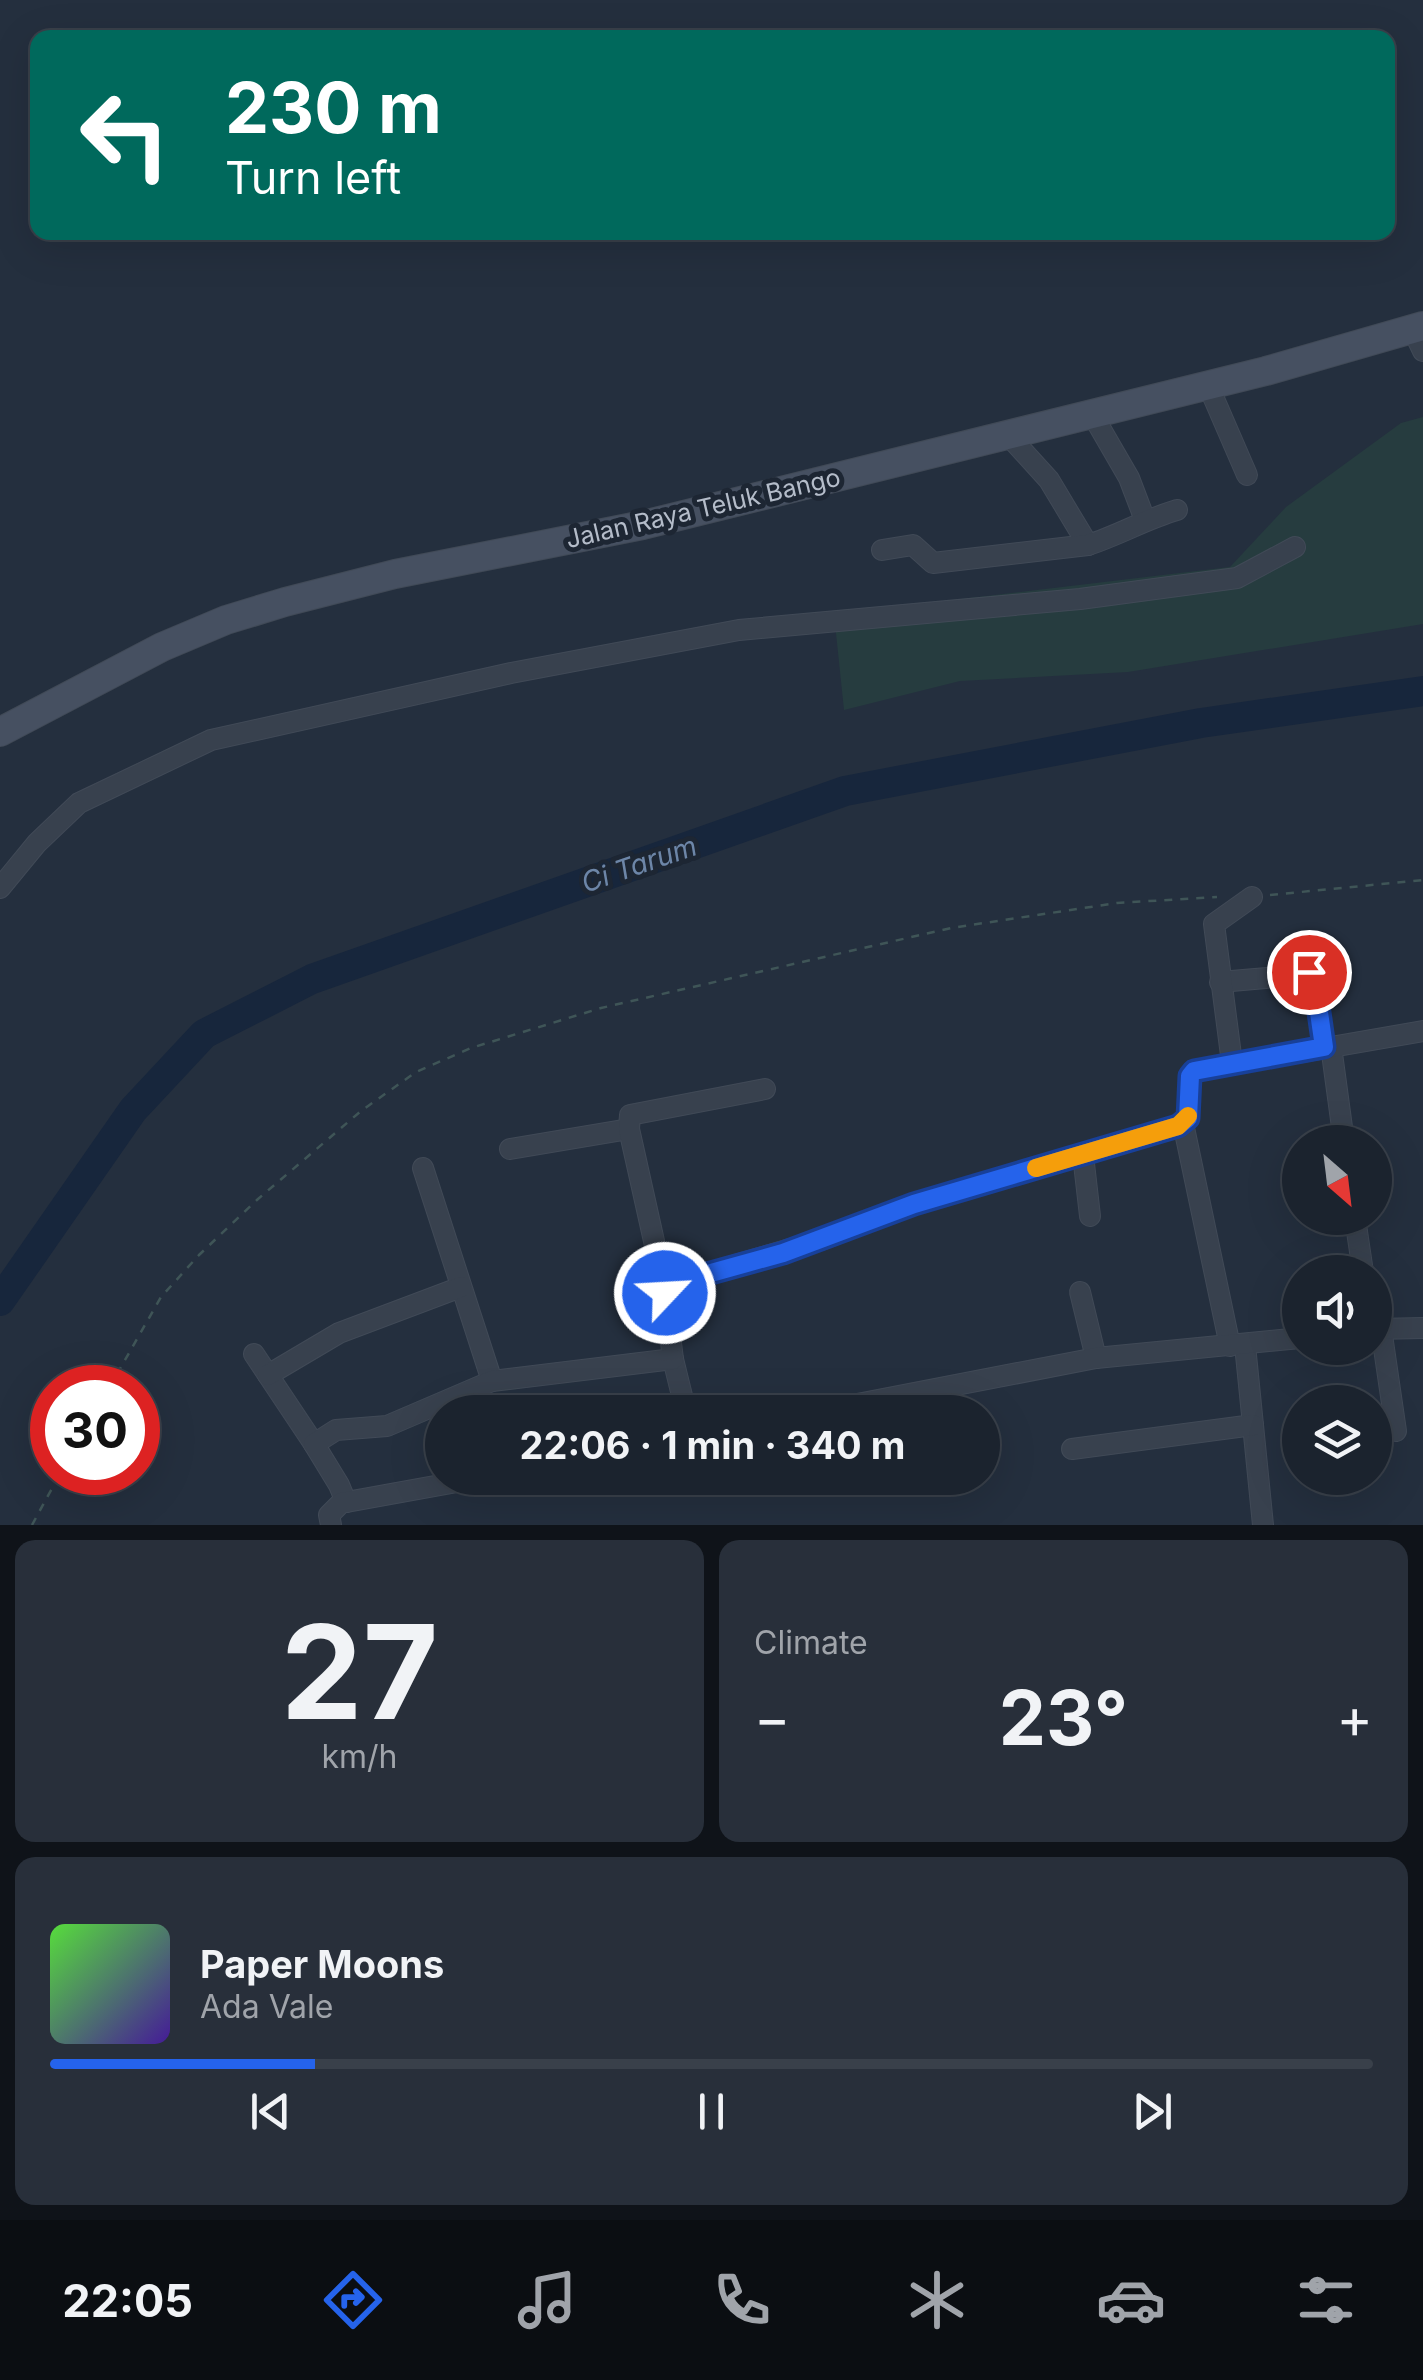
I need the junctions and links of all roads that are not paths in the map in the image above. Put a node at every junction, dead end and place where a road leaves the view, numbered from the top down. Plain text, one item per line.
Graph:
1 (1420, 336) edge
2 (1208, 385) junction
3 (1092, 414) junction
4 (1008, 436) junction
5 (1247, 474) dead end
6 (1177, 510) dead end
7 (1145, 520) junction
8 (1088, 545) junction
9 (1295, 547) dead end
10 (882, 550) dead end
11 (0, 732) edge
12 (0, 888) edge
13 (1252, 897) road end
14 (1220, 982) junction
15 (1423, 1031) edge
16 (1327, 1046) junction
17 (1232, 1063) junction
18 (765, 1090) dead end
19 (1183, 1124) junction
20 (1341, 1125) edge
21 (629, 1129) junction
22 (510, 1149) dead end
23 (1083, 1156) junction
24 (423, 1168) dead end
25 (1090, 1216) dead end
26 (664, 1286) junction
27 (460, 1288) junction
28 (1080, 1292) dead end
29 (1392, 1328) edge
30 (1423, 1328) edge
31 (1282, 1340) edge
32 (1238, 1346) junction
33 (254, 1354) dead end
34 (1096, 1358) junction
35 (673, 1359) junction
36 (1384, 1365) edge
37 (268, 1375) junction
38 (492, 1381) junction
39 (682, 1395) edge
40 (904, 1395) edge
41 (1253, 1426) junction
42 (1396, 1431) dead end
43 (314, 1444) junction
44 (1072, 1449) dead end
45 (425, 1488) edge
46 (346, 1502) junction
47 (329, 1524) edge
48 (1263, 1525) edge

1 - 2 main road, Jalan Raya Teluk Bango
2 - 3 main road, Jalan Raya Teluk Bango
2 - 5 street
3 - 4 main road, Jalan Raya Teluk Bango
3 - 7 street
4 - 8 street
4 - 11 main road, Jalan Raya Teluk Bango
6 - 7 street
7 - 8 street
8 - 10 street
9 - 12 street
13 - 14 street
14 - 16 street
14 - 17 street
15 - 16 street
16 - 17 street
16 - 20 street
17 - 19 street
18 - 21 street
19 - 23 street
19 - 32 street
21 - 22 street
21 - 26 street
23 - 25 street
23 - 26 street
24 - 27 street
26 - 35 street
27 - 37 street
27 - 38 street
28 - 34 street
29 - 30 street
31 - 32 street
32 - 34 street
32 - 41 street
33 - 37 street
34 - 40 street
35 - 38 street
35 - 39 street
36 - 42 street
37 - 43 street
38 - 43 street
41 - 44 street
41 - 48 street
43 - 46 street
45 - 46 street
46 - 47 street

